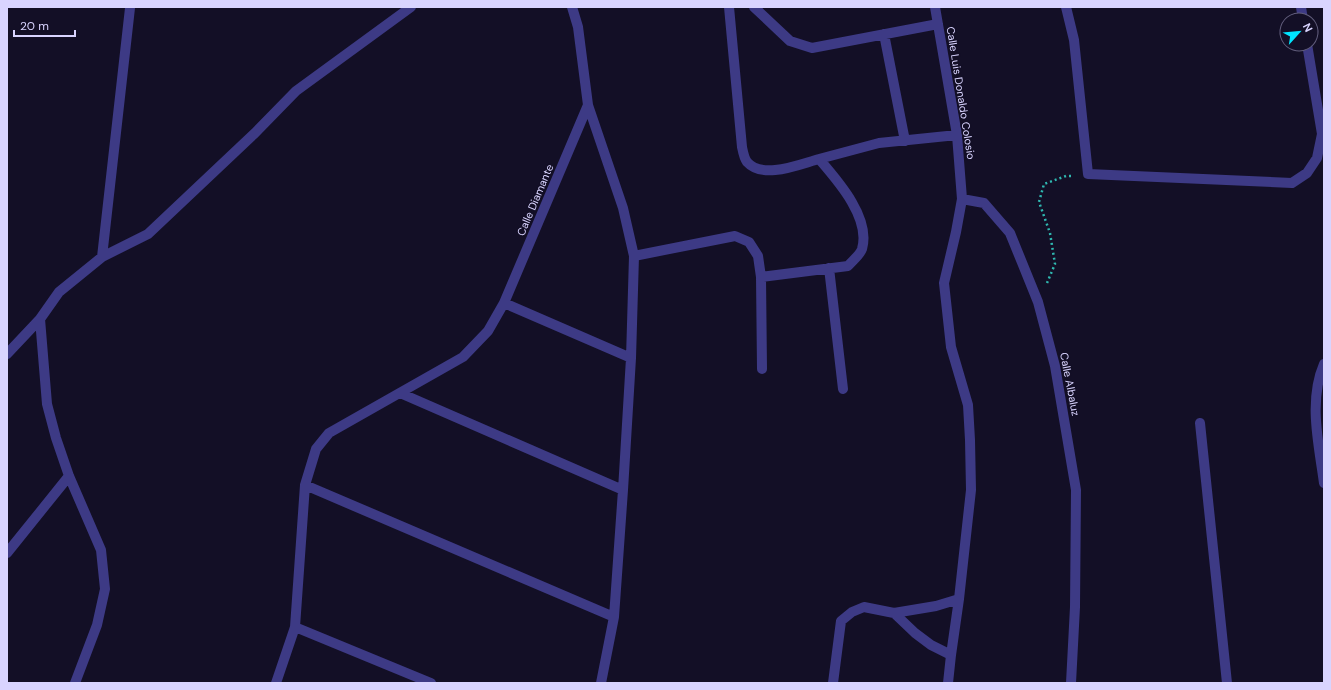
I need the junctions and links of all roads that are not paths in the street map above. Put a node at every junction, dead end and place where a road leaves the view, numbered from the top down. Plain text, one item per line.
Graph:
1 (411, 7) edge
2 (572, 7) edge
3 (729, 7) edge
4 (754, 7) edge
5 (935, 7) edge
6 (1066, 7) edge
7 (130, 8) edge
8 (938, 24) junction
9 (884, 34) junction
10 (1308, 52) edge
11 (588, 105) junction
12 (957, 135) junction
13 (1323, 137) edge
14 (905, 141) junction
15 (820, 158) junction
16 (962, 199) junction
17 (634, 256) junction
18 (102, 257) junction
19 (829, 268) junction
20 (762, 277) junction
21 (504, 303) junction
22 (40, 319) junction
23 (7, 354) edge
24 (631, 358) junction
25 (1324, 364) edge
26 (762, 369) dead end
27 (844, 389) dead end
28 (400, 394) junction
29 (1200, 423) dead end
30 (69, 476) junction
31 (1324, 483) edge
32 (305, 485) junction
33 (623, 490) junction
34 (7, 553) edge
35 (959, 599) junction
36 (894, 613) junction
37 (614, 617) junction
38 (296, 627) junction
39 (951, 655) junction
40 (75, 683) edge
41 (276, 683) edge
42 (431, 683) edge
43 (601, 683) edge
44 (833, 683) edge
45 (948, 683) edge
46 (1071, 683) edge
47 (1227, 683) edge

1 - 18 street
2 - 11 street
3 - 15 street
4 - 9 street
5 - 8 street, Calle Luis Donaldo Colosio
6 - 13 street
7 - 18 street
8 - 9 street
8 - 12 street, Calle Luis Donaldo Colosio
9 - 14 street
10 - 13 street
11 - 17 street
11 - 21 street, Calle Diamante
12 - 14 street
12 - 16 street, Calle Luis Donaldo Colosio
14 - 15 street
15 - 19 street
16 - 35 street, Calle Luis Donaldo Colosio
16 - 46 street, Calle Albaluz
17 - 20 street
17 - 24 street
18 - 22 street
19 - 20 street
19 - 27 street
20 - 26 street
21 - 24 street
21 - 28 street, Calle Diamante
22 - 23 street
22 - 30 street
24 - 33 street
25 - 31 street
28 - 32 street, Calle Diamante
28 - 33 street
29 - 47 street
30 - 34 street
30 - 40 street
32 - 37 street
32 - 38 street, Calle Diamante
33 - 37 street
35 - 36 street
35 - 39 street, Calle Luis Donaldo Colosio
36 - 39 street
36 - 44 street
37 - 43 street
38 - 41 street, Calle Diamante
38 - 42 street
39 - 45 street, Calle Luis Donaldo Colosio

